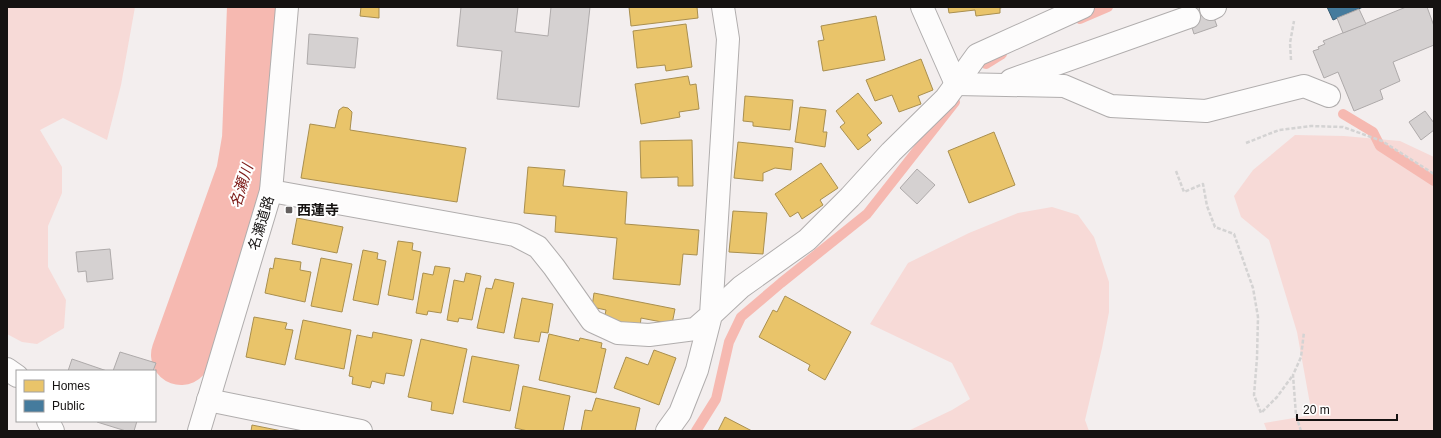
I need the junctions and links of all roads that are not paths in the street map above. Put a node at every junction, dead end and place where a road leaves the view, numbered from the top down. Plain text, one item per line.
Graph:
1 (287, 7) edge
2 (723, 7) edge
3 (922, 7) edge
4 (1072, 9) edge
5 (1189, 17) dead end
6 (956, 84) junction
7 (998, 85) junction
8 (1329, 96) dead end
9 (271, 191) junction
10 (711, 316) junction
11 (7, 369) edge
12 (16, 375) edge
13 (208, 400) junction
14 (48, 422) edge
15 (53, 431) edge
16 (199, 431) edge
17 (361, 431) edge
18 (667, 431) edge

1 - 9 street, 名瀬道路
2 - 10 street
3 - 6 street
4 - 6 street
5 - 7 street
6 - 7 street
6 - 10 street
7 - 8 street
9 - 10 street
9 - 13 street, 名瀬道路
10 - 18 street
11 - 12 street
13 - 16 street, 名瀬道路
13 - 17 street
14 - 15 street

